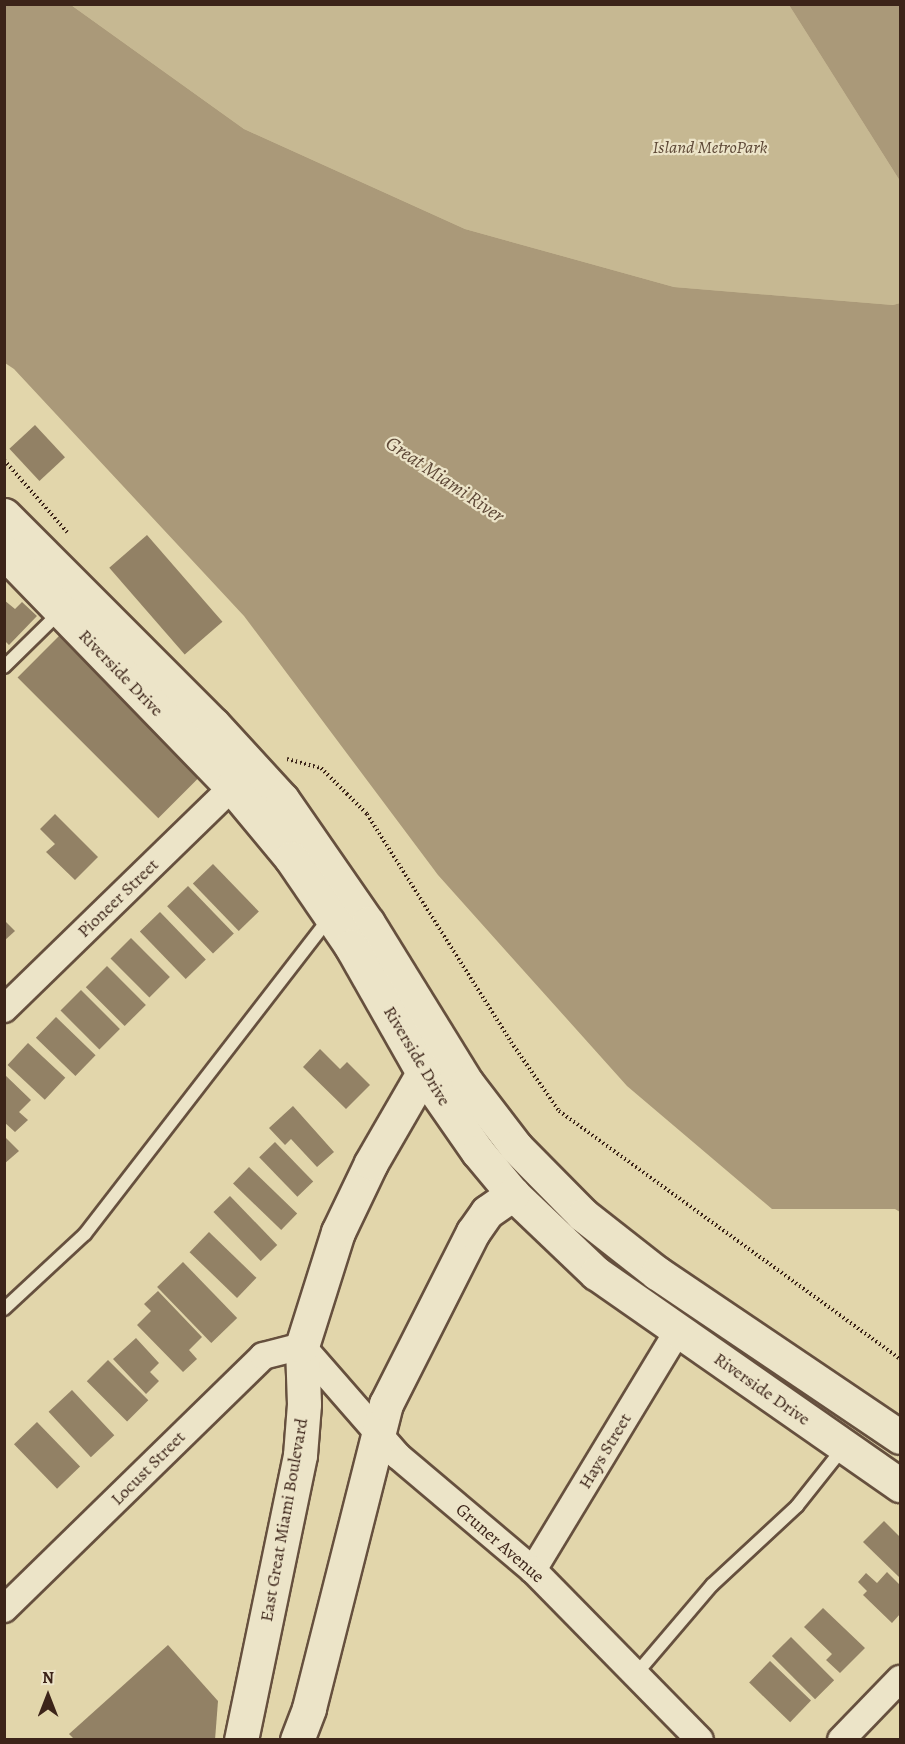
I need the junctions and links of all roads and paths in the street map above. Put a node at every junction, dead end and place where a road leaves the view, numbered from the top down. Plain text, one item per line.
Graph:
1 (4, 460) edge
2 (4, 515) edge
3 (72, 538) dead end
4 (4, 552) edge
5 (61, 611) junction
6 (4, 667) edge
7 (276, 756) dead end
8 (232, 787) junction
9 (331, 916) junction
10 (4, 1009) edge
11 (423, 1073) junction
12 (513, 1194) junction
13 (4, 1309) edge
14 (678, 1332) junction
15 (302, 1346) junction
16 (900, 1359) edge
17 (378, 1436) junction
18 (900, 1437) edge
19 (845, 1446) junction
20 (900, 1485) edge
21 (533, 1570) junction
22 (4, 1609) edge
23 (636, 1674) junction
24 (900, 1679) edge
25 (242, 1740) edge
26 (297, 1740) edge
27 (700, 1740) edge
28 (841, 1740) edge

1 - 3 path
2 - 18 main road, Riverside Drive
4 - 5 main road, Riverside Drive
5 - 6 lane
5 - 8 main road, Riverside Drive
7 - 16 path
8 - 9 main road, Riverside Drive
8 - 10 street, Pioneer Street
9 - 11 main road, Riverside Drive
9 - 13 lane
11 - 12 main road, Riverside Drive
11 - 15 main road, East Great Miami Boulevard
12 - 14 main road, Riverside Drive
12 - 17 main road
14 - 19 main road, Riverside Drive
14 - 21 street, Hays Street
15 - 17 street, Gruner Avenue
15 - 22 street, Locust Street
15 - 25 main road, East Great Miami Boulevard
17 - 21 street, Gruner Avenue
17 - 26 main road
19 - 20 main road, Riverside Drive
19 - 23 lane
21 - 23 street, Gruner Avenue
23 - 27 street, Gruner Avenue
24 - 28 street

